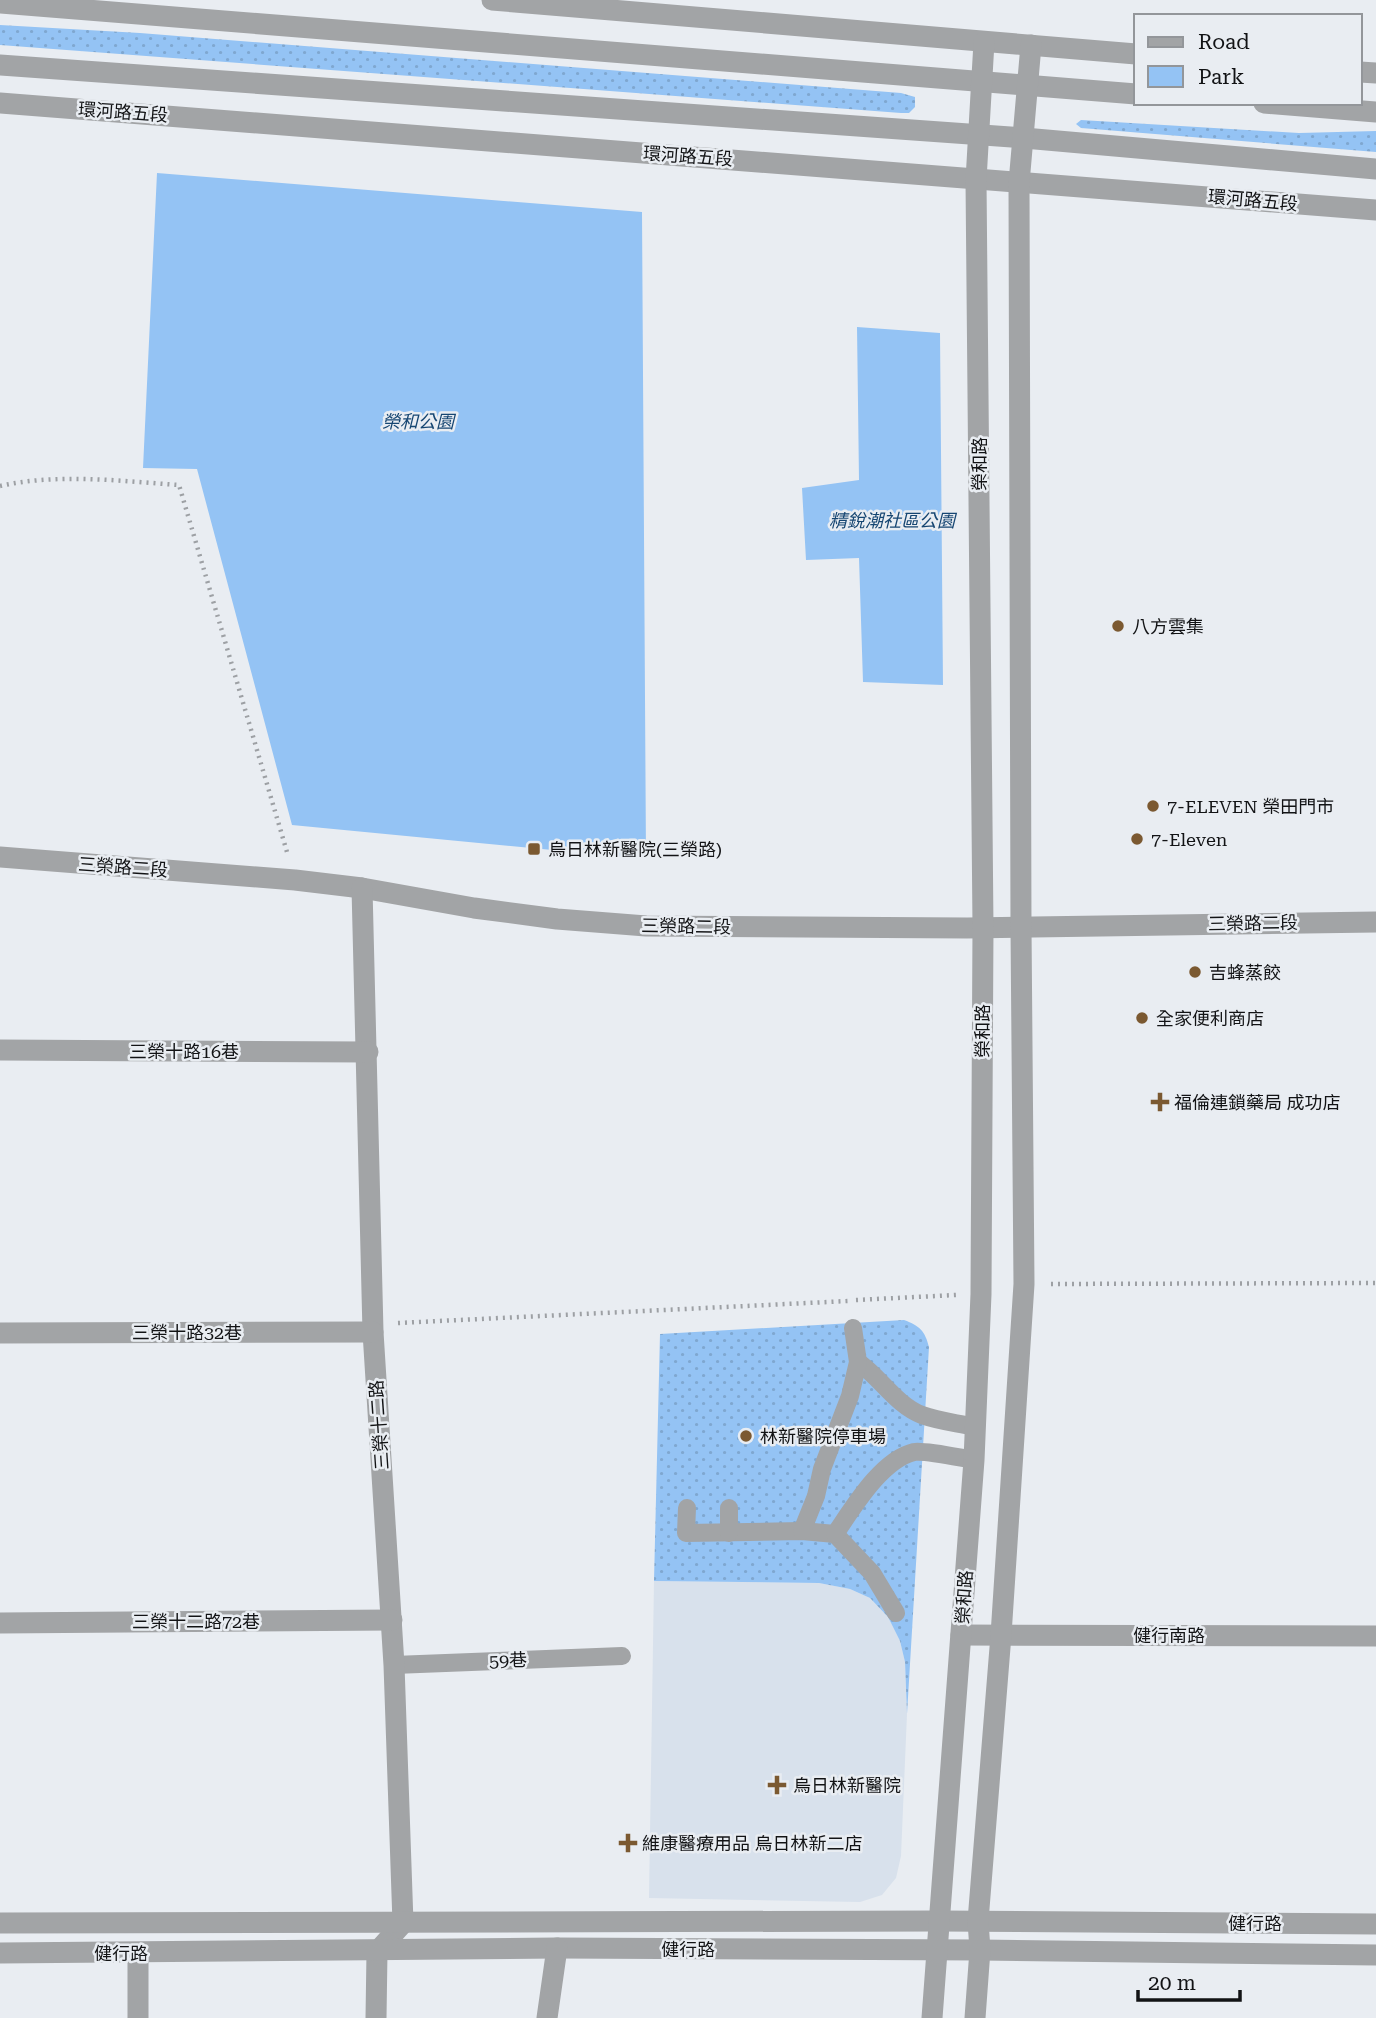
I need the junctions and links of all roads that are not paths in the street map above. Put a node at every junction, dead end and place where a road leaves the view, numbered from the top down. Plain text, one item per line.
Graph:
1 (492, 0) edge
2 (0, 3) edge
3 (984, 42) junction
4 (1031, 45) junction
5 (1134, 54) edge
6 (0, 65) edge
7 (983, 81) junction
8 (1026, 86) junction
9 (1134, 94) edge
10 (0, 103) edge
11 (1289, 105) edge
12 (1376, 112) edge
13 (979, 135) junction
14 (1024, 138) junction
15 (1376, 169) edge
16 (976, 180) junction
17 (1019, 183) junction
18 (1376, 210) edge
19 (0, 857) edge
20 (362, 888) junction
21 (1376, 922) edge
22 (983, 927) junction
23 (1021, 927) junction
24 (0, 1050) edge
25 (368, 1052) junction
26 (373, 1328) junction
27 (853, 1328) dead end
28 (0, 1333) edge
29 (858, 1362) junction
30 (975, 1427) junction
31 (974, 1460) junction
32 (687, 1508) dead end
33 (729, 1508) dead end
34 (802, 1531) junction
35 (729, 1534) junction
36 (835, 1534) junction
37 (896, 1613) dead end
38 (392, 1620) junction
39 (0, 1623) edge
40 (1001, 1634) junction
41 (961, 1635) junction
42 (1376, 1636) edge
43 (622, 1656) dead end
44 (394, 1665) junction
45 (939, 1921) junction
46 (978, 1921) junction
47 (0, 1923) edge
48 (403, 1923) junction
49 (1376, 1924) edge
50 (556, 1948) junction
51 (937, 1950) junction
52 (980, 1950) junction
53 (377, 1952) junction
54 (0, 1953) edge
55 (138, 1953) junction
56 (1376, 1955) edge
57 (138, 2018) edge
58 (376, 2018) edge
59 (547, 2018) edge
60 (932, 2018) edge
61 (975, 2018) edge

1 - 3 street
2 - 7 street
3 - 4 street
3 - 7 street, 榮和路
4 - 5 street
4 - 8 street
6 - 13 street
7 - 8 street
7 - 13 street, 榮和路
8 - 9 street
8 - 14 street
10 - 16 street, 環河路五段
11 - 12 street
13 - 14 street
13 - 16 street, 榮和路
14 - 15 street
14 - 17 street
16 - 17 street, 環河路五段
16 - 22 street, 榮和路
17 - 18 street, 環河路五段
17 - 23 street
19 - 20 street, 三榮路二段
20 - 22 street, 三榮路二段
20 - 25 street, 三榮十二路
21 - 23 street, 三榮路二段
22 - 23 street, 三榮路二段
22 - 30 street, 榮和路
23 - 40 street
24 - 25 street, 三榮十路16巷
25 - 26 street, 三榮十二路
26 - 28 street, 三榮十路32巷
26 - 38 street, 三榮十二路
27 - 29 lane
29 - 30 lane
29 - 34 lane
30 - 31 street, 榮和路
31 - 36 lane
31 - 41 street, 榮和路
32 - 35 lane
33 - 35 lane
34 - 35 lane
34 - 36 lane
36 - 37 lane
38 - 39 street, 三榮十二路72巷
38 - 44 street, 三榮十二路
40 - 41 street, 健行南路
40 - 42 street, 健行南路
40 - 46 street
41 - 45 street, 榮和路
43 - 44 lane, 59巷
44 - 48 street, 三榮十二路
45 - 46 street, 健行路
45 - 48 street, 健行路
45 - 51 street, 榮和路
46 - 49 street, 健行路
46 - 52 street
47 - 48 street, 健行路
48 - 53 street
50 - 51 street, 健行路
50 - 53 street, 健行路
50 - 59 street
51 - 52 street, 健行路
51 - 60 street, 榮和路
52 - 56 street, 健行路
52 - 61 street
53 - 55 street, 健行路
53 - 58 street
54 - 55 street, 健行路
55 - 57 street

